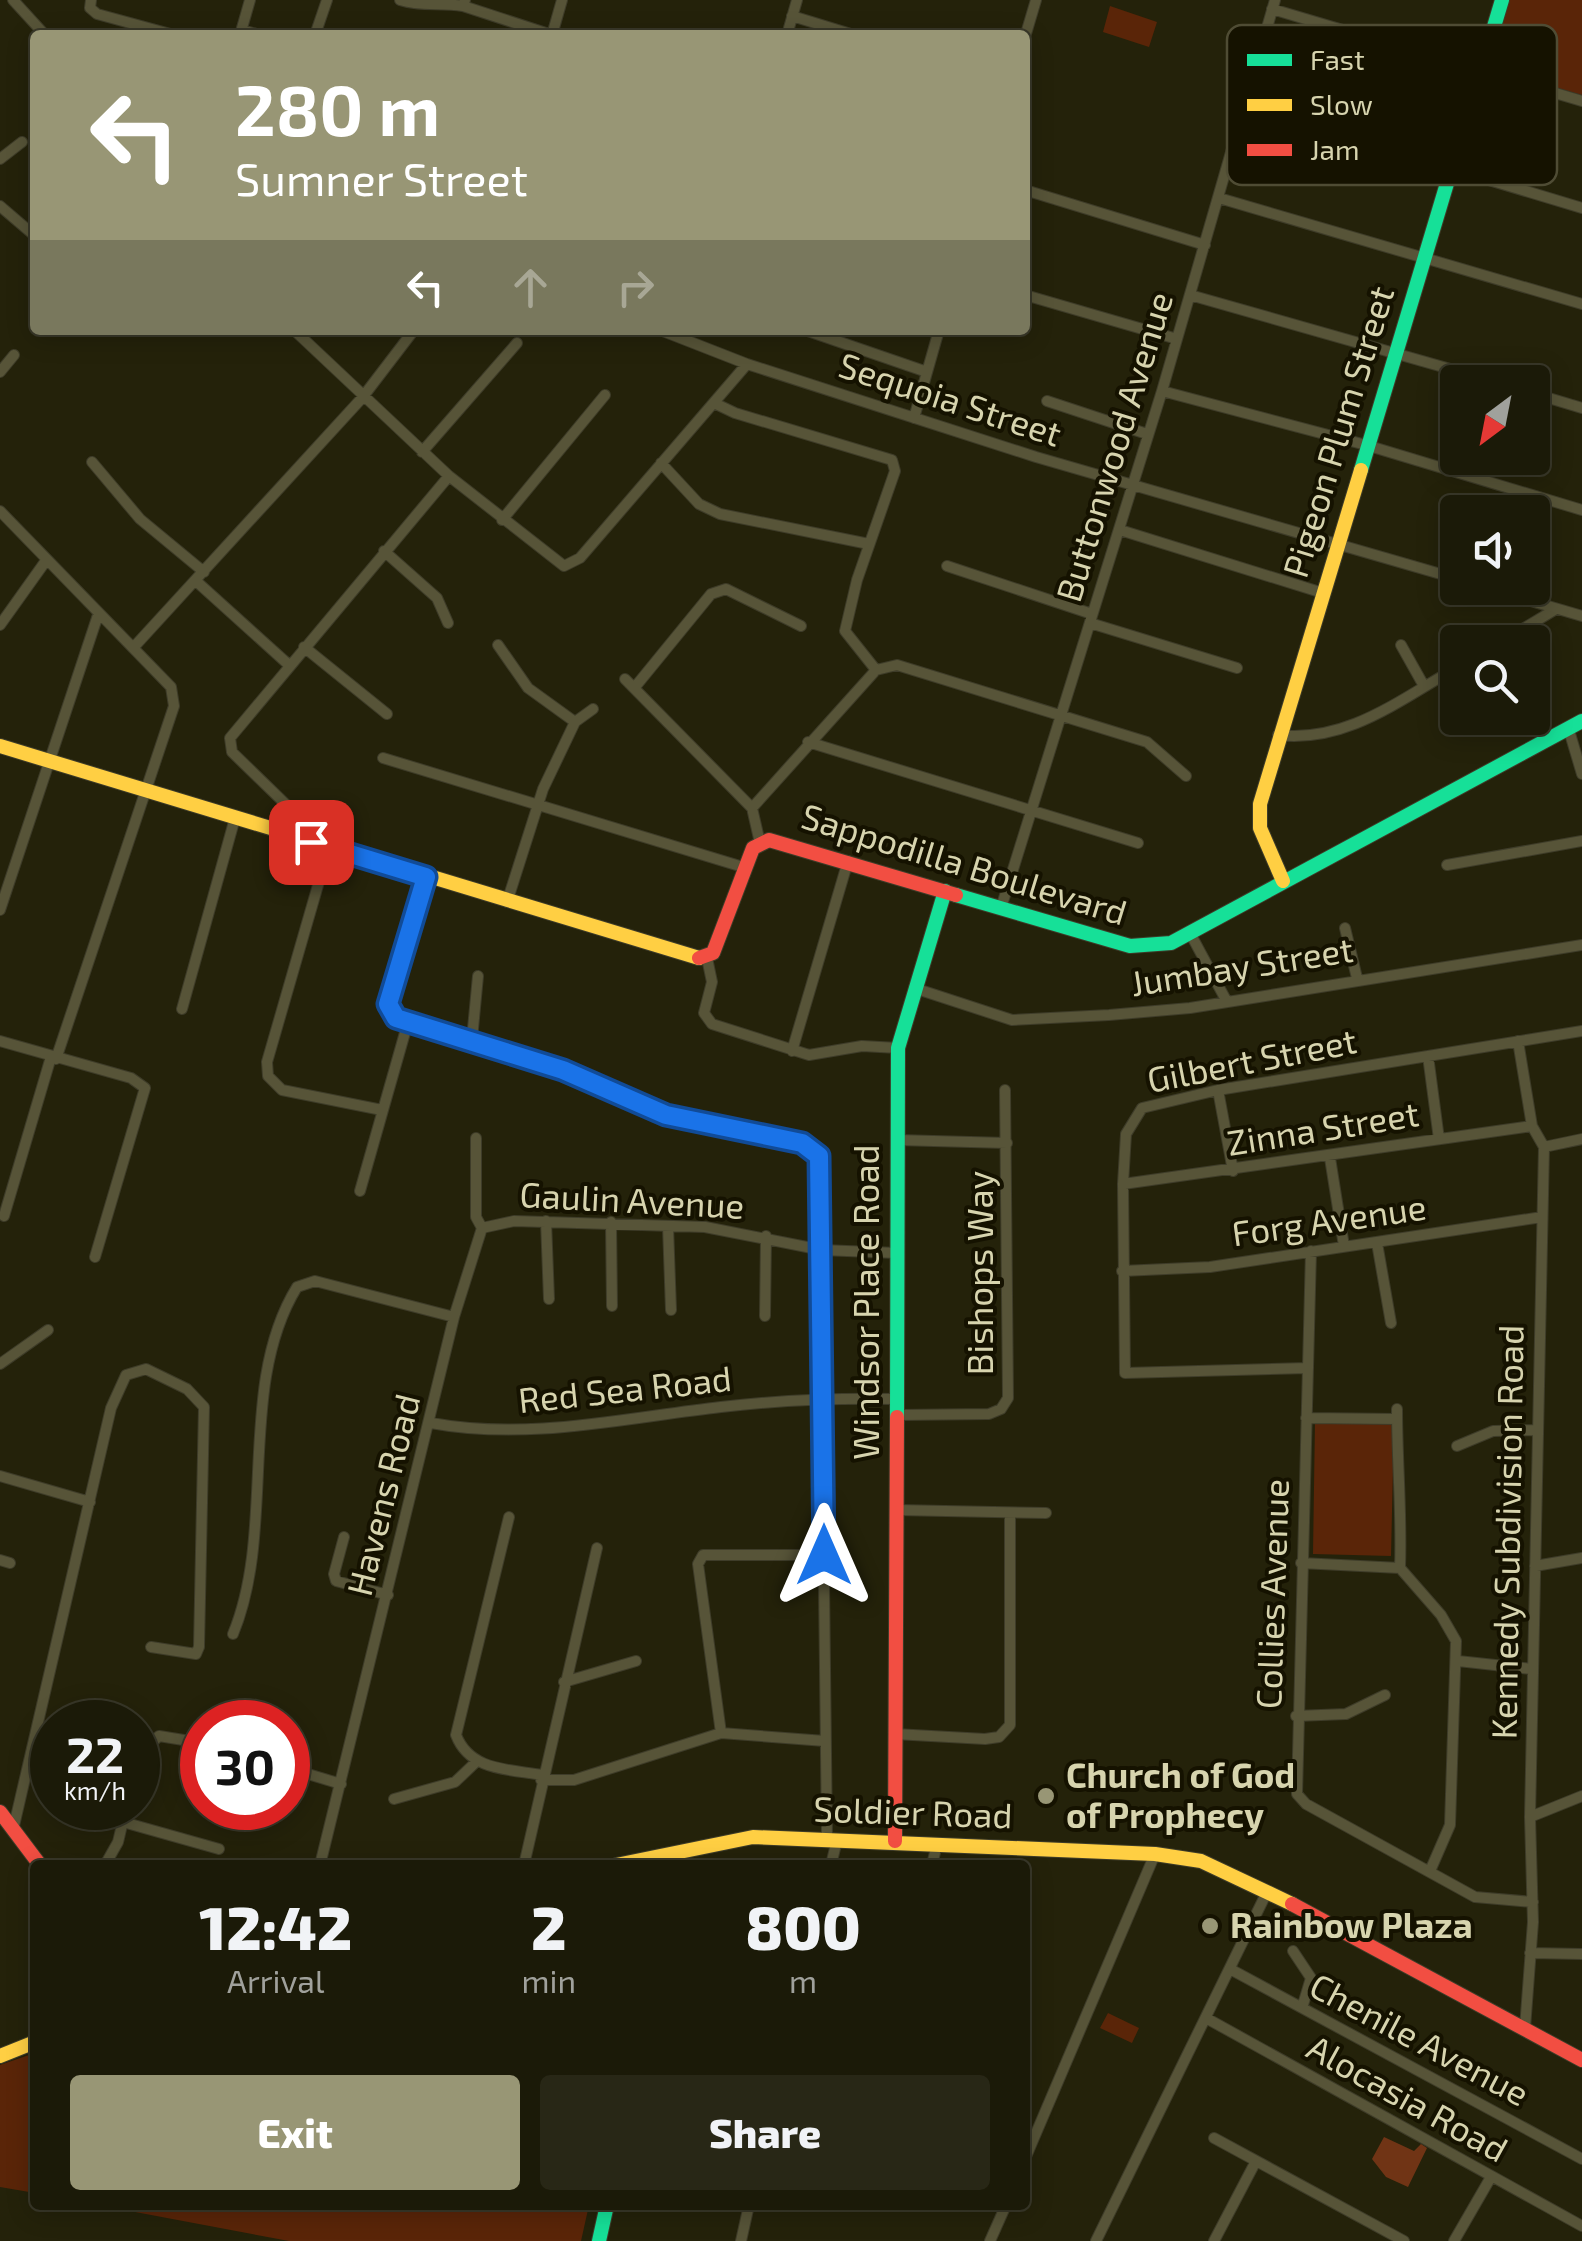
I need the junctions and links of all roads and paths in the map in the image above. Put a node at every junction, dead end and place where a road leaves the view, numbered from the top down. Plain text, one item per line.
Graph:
1 (13, 0) edge
2 (91, 0) edge
3 (250, 0) edge
4 (327, 0) edge
5 (400, 0) edge
6 (562, 0) edge
7 (797, 0) edge
8 (1036, 0) edge
9 (1502, 0) edge
10 (464, 3) edge
11 (1274, 5) edge
12 (792, 16) junction
13 (1337, 25) edge
14 (1495, 25) edge
15 (40, 30) edge
16 (156, 30) edge
17 (242, 30) edge
18 (318, 30) edge
19 (538, 30) edge
20 (553, 30) edge
21 (788, 30) edge
22 (838, 30) edge
23 (1027, 30) edge
24 (1557, 94) edge
25 (1582, 101) edge
26 (22, 142) dead end
27 (0, 159) edge
28 (1227, 170) edge
29 (1448, 185) edge
30 (1504, 185) edge
31 (1030, 192) edge
32 (1218, 198) junction
33 (0, 206) edge
34 (1582, 208) edge
35 (30, 232) edge
36 (1204, 245) junction
37 (1423, 258) junction
38 (1190, 295) junction
39 (1030, 296) edge
40 (1582, 304) edge
41 (299, 335) edge
42 (410, 335) edge
43 (674, 335) edge
44 (698, 335) edge
45 (820, 335) edge
46 (938, 335) edge
47 (1176, 340) junction
48 (518, 343) dead end
49 (696, 343) junction
50 (1394, 352) junction
51 (14, 355) dead end
52 (746, 364) junction
53 (1440, 366) edge
54 (0, 372) edge
55 (927, 372) junction
56 (1162, 391) junction
57 (605, 395) dead end
58 (362, 398) junction
59 (1550, 398) edge
60 (1047, 402) dead end
61 (714, 403) junction
62 (1582, 408) edge
63 (914, 418) junction
64 (1147, 434) junction
65 (1366, 445) junction
66 (422, 452) junction
67 (92, 462) dead end
68 (661, 463) junction
69 (449, 476) junction
70 (1133, 487) junction
71 (1582, 510) edge
72 (0, 511) edge
73 (502, 520) junction
74 (1120, 530) junction
75 (1337, 542) junction
76 (869, 544) junction
77 (384, 551) junction
78 (46, 562) junction
79 (947, 566) dead end
80 (204, 572) junction
81 (1440, 573) edge
82 (196, 582) junction
83 (1323, 593) junction
84 (1543, 605) edge
85 (1556, 609) junction
86 (98, 615) junction
87 (1582, 616) edge
88 (1091, 618) junction
89 (448, 623) dead end
90 (0, 625) edge
91 (1529, 625) edge
92 (801, 626) dead end
93 (498, 644) dead end
94 (1402, 645) dead end
95 (304, 647) junction
96 (133, 648) junction
97 (289, 665) junction
98 (1237, 668) dead end
99 (876, 670) junction
100 (1440, 677) edge
101 (1424, 686) junction
102 (594, 709) dead end
103 (387, 714) dead end
104 (1062, 716) junction
105 (575, 722) junction
106 (1575, 724) edge
107 (1278, 735) junction
108 (808, 742) junction
109 (0, 746) edge
110 (382, 758) dead end
111 (50, 761) junction
112 (1582, 774) edge
113 (1186, 776) dead end
114 (146, 790) junction
115 (538, 802) junction
116 (752, 808) junction
117 (1030, 811) junction
118 (234, 818) junction
119 (1582, 841) edge
120 (311, 842) junction
121 (760, 843) junction
122 (1138, 843) dead end
123 (329, 847) junction
124 (848, 861) junction
125 (1446, 864) dead end
126 (743, 868) junction
127 (426, 877) junction
128 (1282, 881) junction
129 (946, 891) junction
130 (507, 902) junction
131 (1002, 908) junction
132 (0, 910) edge
133 (1344, 928) dead end
134 (1190, 934) junction
135 (1582, 945) edge
136 (707, 958) junction
137 (478, 976) dead end
138 (1357, 978) junction
139 (913, 987) junction
140 (1226, 1000) junction
141 (182, 1009) dead end
142 (408, 1022) junction
143 (1582, 1031) edge
144 (472, 1039) junction
145 (0, 1041) edge
146 (1518, 1042) junction
147 (898, 1048) junction
148 (792, 1052) junction
149 (1428, 1056) junction
150 (54, 1058) junction
151 (1005, 1090) dead end
152 (1218, 1090) junction
153 (382, 1110) junction
154 (1532, 1126) junction
155 (476, 1138) dead end
156 (1439, 1139) junction
157 (1582, 1139) edge
158 (897, 1140) junction
159 (1007, 1143) junction
160 (1544, 1147) junction
161 (1330, 1158) junction
162 (1233, 1171) junction
163 (1123, 1184) junction
164 (360, 1191) dead end
165 (4, 1216) dead end
166 (1542, 1217) junction
167 (546, 1221) junction
168 (611, 1222) junction
169 (668, 1226) junction
170 (482, 1228) junction
171 (766, 1236) junction
172 (1377, 1243) junction
173 (1344, 1246) junction
174 (822, 1250) junction
175 (1310, 1251) junction
176 (898, 1253) junction
177 (95, 1257) dead end
178 (1122, 1270) junction
179 (549, 1299) dead end
180 (612, 1306) dead end
181 (671, 1310) dead end
182 (766, 1316) dead end
183 (454, 1318) junction
184 (1391, 1323) dead end
185 (48, 1330) dead end
186 (0, 1364) edge
187 (1308, 1368) junction
188 (826, 1397) junction
189 (897, 1407) junction
190 (1306, 1418) junction
191 (431, 1423) junction
192 (1538, 1430) junction
193 (1457, 1446) dead end
194 (0, 1476) edge
195 (90, 1502) junction
196 (896, 1510) junction
197 (1046, 1513) dead end
198 (1010, 1514) junction
199 (509, 1517) dead end
200 (344, 1537) dead end
201 (597, 1548) dead end
202 (824, 1555) junction
203 (1582, 1558) edge
204 (1301, 1563) junction
205 (1535, 1566) junction
206 (1400, 1568) junction
207 (388, 1595) junction
208 (233, 1634) dead end
209 (151, 1646) dead end
210 (636, 1661) dead end
211 (1458, 1661) junction
212 (1532, 1669) junction
213 (564, 1682) junction
214 (1386, 1695) dead end
215 (1296, 1716) junction
216 (721, 1733) junction
217 (895, 1734) junction
218 (824, 1741) junction
219 (476, 1762) junction
220 (310, 1775) edge
221 (542, 1777) junction
222 (340, 1784) junction
223 (1582, 1796) edge
224 (394, 1799) dead end
225 (0, 1812) edge
226 (1530, 1816) junction
227 (13, 1830) junction
228 (119, 1830) edge
229 (153, 1830) edge
230 (832, 1840) junction
231 (895, 1842) junction
232 (937, 1844) junction
233 (219, 1848) dead end
234 (1155, 1854) junction
235 (684, 1858) edge
236 (36, 1860) edge
237 (106, 1860) edge
238 (321, 1860) edge
239 (525, 1860) edge
240 (830, 1860) edge
241 (933, 1860) edge
242 (1430, 1871) junction
243 (1267, 1892) junction
244 (1533, 1902) junction
245 (1293, 1952) dead end
246 (1530, 1953) junction
247 (1582, 1954) edge
248 (1230, 1969) junction
249 (1302, 2008) junction
250 (1206, 2018) junction
251 (1525, 2028) junction
252 (30, 2044) edge
253 (0, 2056) edge
254 (1582, 2060) edge
255 (1214, 2138) dead end
256 (1030, 2147) edge
257 (1582, 2159) edge
258 (1256, 2161) junction
259 (1491, 2178) junction
260 (606, 2210) edge
261 (748, 2210) edge
262 (1004, 2210) edge
263 (1582, 2226) edge
264 (599, 2241) edge
265 (741, 2241) edge
266 (990, 2241) edge
267 (1096, 2241) edge
268 (1214, 2241) edge
269 (1404, 2241) edge
270 (1454, 2241) edge

1 - 15 street
2 - 16 street
3 - 17 street
4 - 18 street
5 - 10 street
6 - 20 street
7 - 12 street
8 - 23 street
9 - 14 street, Pigeon Plum Street
10 - 19 street
11 - 13 street
12 - 21 street
12 - 22 street
24 - 25 street
26 - 27 street
28 - 32 street, Buttonwood Avenue
29 - 37 street, Pigeon Plum Street
30 - 34 street
31 - 36 street
32 - 36 street, Buttonwood Avenue
32 - 37 street
33 - 35 street
36 - 38 street, Buttonwood Avenue
37 - 40 street
37 - 50 street, Pigeon Plum Street
38 - 47 street, Buttonwood Avenue
38 - 50 street
39 - 47 street
41 - 58 street
42 - 58 street
43 - 49 street, Sequoia Street
44 - 49 street
45 - 55 street
46 - 55 street
47 - 56 street, Buttonwood Avenue
48 - 66 street
49 - 52 street, Sequoia Street
50 - 53 street
50 - 65 street, Pigeon Plum Street
51 - 54 street
52 - 61 street
52 - 63 street, Sequoia Street
55 - 63 street
56 - 64 street, Buttonwood Avenue
56 - 65 street
57 - 73 street
58 - 66 street
58 - 80 street
59 - 62 street
60 - 64 street
61 - 68 street
61 - 76 street
63 - 70 street, Sequoia Street
64 - 70 street, Buttonwood Avenue
65 - 71 street
65 - 75 street, Pigeon Plum Street
66 - 69 street
67 - 80 street
68 - 73 street
68 - 76 street
69 - 73 street
69 - 77 street
70 - 74 street, Buttonwood Avenue
70 - 75 street, Sequoia Street
72 - 78 street
74 - 83 street
74 - 88 street, Buttonwood Avenue
75 - 81 street, Sequoia Street
75 - 83 street, Pigeon Plum Street
76 - 99 street
77 - 89 street
77 - 95 street
78 - 86 street
78 - 90 street
79 - 88 street
80 - 82 street
82 - 96 street
82 - 97 street
83 - 107 street, Pigeon Plum Street
84 - 85 street
85 - 87 street
85 - 91 street
86 - 96 street
86 - 111 street
88 - 98 street
88 - 104 street, Buttonwood Avenue
92 - 116 street
93 - 105 street
94 - 101 street
95 - 97 street
95 - 103 street
96 - 114 street
97 - 120 street
99 - 104 street
99 - 108 street
100 - 101 street
101 - 107 street
102 - 105 street
104 - 113 street
104 - 117 street, Buttonwood Avenue
105 - 115 street
106 - 112 street
106 - 128 street, Sappodilla Boulevard
107 - 128 street, Pigeon Plum Street
108 - 116 street
108 - 117 street
109 - 111 street
110 - 115 street
111 - 114 street
111 - 132 street
114 - 118 street
114 - 150 street
115 - 126 street
115 - 130 street
116 - 121 street
117 - 122 street
117 - 131 street, Buttonwood Avenue
118 - 120 street
118 - 141 street
119 - 125 street
120 - 123 street
121 - 124 street, Sappodilla Boulevard
121 - 126 street, Sappodilla Boulevard
123 - 127 street
123 - 153 street
124 - 129 street, Sappodilla Boulevard
124 - 148 street
126 - 136 street, Sappodilla Boulevard
127 - 130 street
127 - 142 street
128 - 134 street, Sappodilla Boulevard
129 - 131 street, Sappodilla Boulevard
129 - 139 street, Windsor Place Road
130 - 136 street
131 - 134 street, Sappodilla Boulevard
133 - 138 street
134 - 140 street
135 - 138 street, Jumbay Street
136 - 148 street
137 - 144 street
138 - 140 street, Jumbay Street
139 - 140 street, Jumbay Street
139 - 147 street, Windsor Place Road
142 - 144 street
142 - 153 street
143 - 146 street, Gilbert Street
144 - 174 street
145 - 150 street
146 - 149 street, Gilbert Street
146 - 154 street
147 - 148 street
147 - 158 street, Windsor Place Road
149 - 152 street, Gilbert Street
149 - 156 street
150 - 165 street
150 - 177 street
151 - 159 street, Bishops Way
152 - 162 street
152 - 163 street, Gilbert Street
153 - 164 street
154 - 156 street, Zinna Street
154 - 160 street
155 - 170 street, Havens Road
156 - 161 street, Zinna Street
157 - 160 street
158 - 159 street
158 - 176 street, Windsor Place Road
159 - 189 street, Bishops Way
160 - 166 street, Kennedy Subdivision Road
161 - 162 street, Zinna Street
161 - 173 street
162 - 163 street, Zinna Street
163 - 178 street, Gilbert Street
166 - 172 street, Forg Avenue
166 - 192 street, Kennedy Subdivision Road
167 - 168 street, Gaulin Avenue
167 - 170 street, Gaulin Avenue
167 - 179 street
168 - 169 street, Gaulin Avenue
168 - 180 street
169 - 171 street, Gaulin Avenue
169 - 181 street
170 - 183 street, Havens Road
171 - 174 street, Gaulin Avenue
171 - 182 street
172 - 173 street, Forg Avenue
172 - 184 street
173 - 175 street, Forg Avenue
174 - 176 street, Gaulin Avenue
174 - 188 street
175 - 178 street, Forg Avenue
175 - 187 street, Collies Avenue
176 - 189 street, Windsor Place Road
178 - 187 street, Gilbert Street
183 - 191 street, Havens Road
183 - 208 street
185 - 186 street
187 - 190 street, Collies Avenue
188 - 189 street, Red Sea Road
188 - 191 street, Red Sea Road
188 - 202 street
189 - 196 street, Windsor Place Road
190 - 204 street, Collies Avenue
190 - 206 street
191 - 207 street, Havens Road
192 - 193 street
192 - 205 street, Kennedy Subdivision Road
194 - 195 street
195 - 209 street
195 - 227 street
196 - 198 street
196 - 217 street, Windsor Place Road
197 - 198 street
198 - 217 street
199 - 219 street
200 - 207 street
201 - 213 street
202 - 216 street
202 - 218 street
203 - 205 street
204 - 206 street
204 - 215 street, Collies Avenue
205 - 212 street, Kennedy Subdivision Road
206 - 211 street
207 - 222 street, Havens Road
210 - 213 street
211 - 212 street
211 - 242 street
212 - 226 street, Kennedy Subdivision Road
213 - 221 street
214 - 215 street
215 - 242 street, Collies Avenue
216 - 218 street
216 - 221 street
217 - 231 street, Windsor Place Road
218 - 230 street
219 - 221 street
219 - 224 street
220 - 222 street
221 - 239 street
222 - 238 street, Havens Road
223 - 226 street
225 - 227 street
226 - 244 street, Kennedy Subdivision Road
227 - 236 street
228 - 237 street
229 - 233 street
230 - 231 street, Soldier Road
230 - 235 street, Soldier Road
230 - 240 street
231 - 232 street, Soldier Road
232 - 234 street, Soldier Road
232 - 241 street
234 - 243 street, Soldier Road
234 - 256 street
242 - 244 street, Collies Avenue
243 - 248 street
243 - 251 street, Soldier Road
244 - 246 street, Kennedy Subdivision Road
245 - 249 street
246 - 247 street
246 - 251 street, Kennedy Subdivision Road
248 - 249 street, Chenile Avenue
248 - 250 street
249 - 257 street, Chenile Avenue
250 - 259 street, Alocasia Road
250 - 267 street
251 - 254 street, Soldier Road
252 - 253 street
255 - 258 street
258 - 268 street
258 - 269 street
259 - 263 street, Alocasia Road
259 - 270 street
260 - 264 street
261 - 265 street
262 - 266 street

